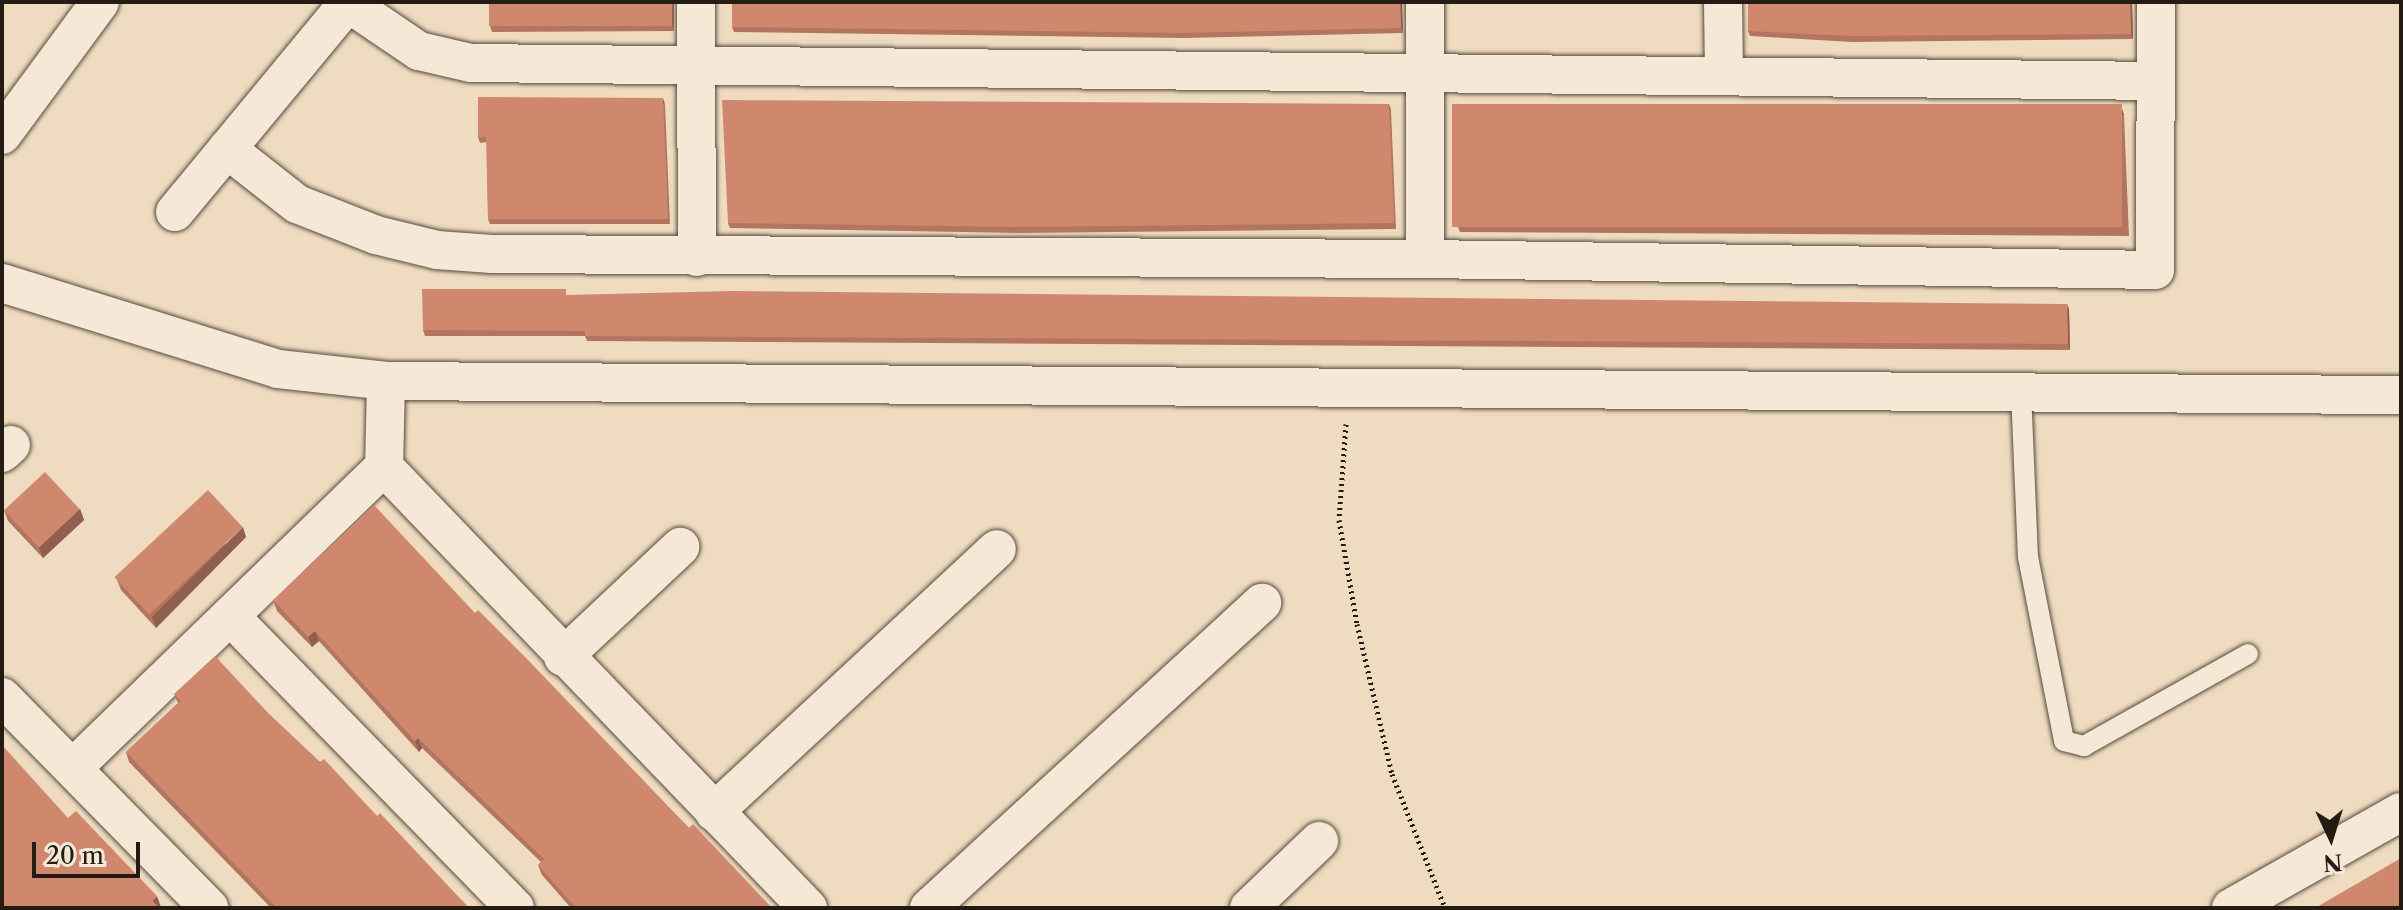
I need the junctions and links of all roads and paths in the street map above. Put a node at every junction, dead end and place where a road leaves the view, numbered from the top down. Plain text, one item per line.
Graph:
1 (100, 2) edge
2 (696, 2) edge
3 (1425, 2) edge
4 (1723, 2) edge
5 (2156, 2) edge
6 (349, 3) edge
7 (698, 63) junction
8 (1425, 72) junction
9 (1724, 75) junction
10 (2156, 81) junction
11 (2, 135) edge
12 (227, 149) junction
13 (175, 212) dead end
14 (697, 257) junction
15 (1425, 259) junction
16 (2, 283) edge
17 (386, 381) junction
18 (1348, 387) junction
19 (2021, 391) junction
20 (2401, 395) edge
21 (384, 467) junction
22 (680, 547) dead end
23 (997, 549) dead end
24 (1262, 603) dead end
25 (230, 616) junction
26 (2248, 654) dead end
27 (563, 657) junction
28 (2, 697) edge
29 (74, 767) junction
30 (714, 812) junction
31 (2401, 812) edge
32 (1319, 841) dead end
33 (209, 908) edge
34 (515, 908) edge
35 (808, 908) edge
36 (929, 908) edge
37 (1249, 908) edge
38 (1445, 908) edge
39 (2231, 908) edge

1 - 11 street
2 - 7 street
3 - 8 street
4 - 9 street
5 - 10 street
6 - 7 street
6 - 12 street
7 - 8 street
7 - 14 street
8 - 9 street
8 - 15 street
9 - 10 street
10 - 15 street
12 - 13 street
12 - 14 street
14 - 15 street
16 - 17 street
17 - 18 street
17 - 21 street
18 - 19 street
18 - 38 path
19 - 20 street
19 - 26 lane
21 - 25 street
21 - 27 street
22 - 27 street
23 - 30 street
24 - 36 street
25 - 29 street
25 - 34 street
27 - 30 street
28 - 29 street
29 - 33 street
30 - 35 street
31 - 39 street
32 - 37 street

